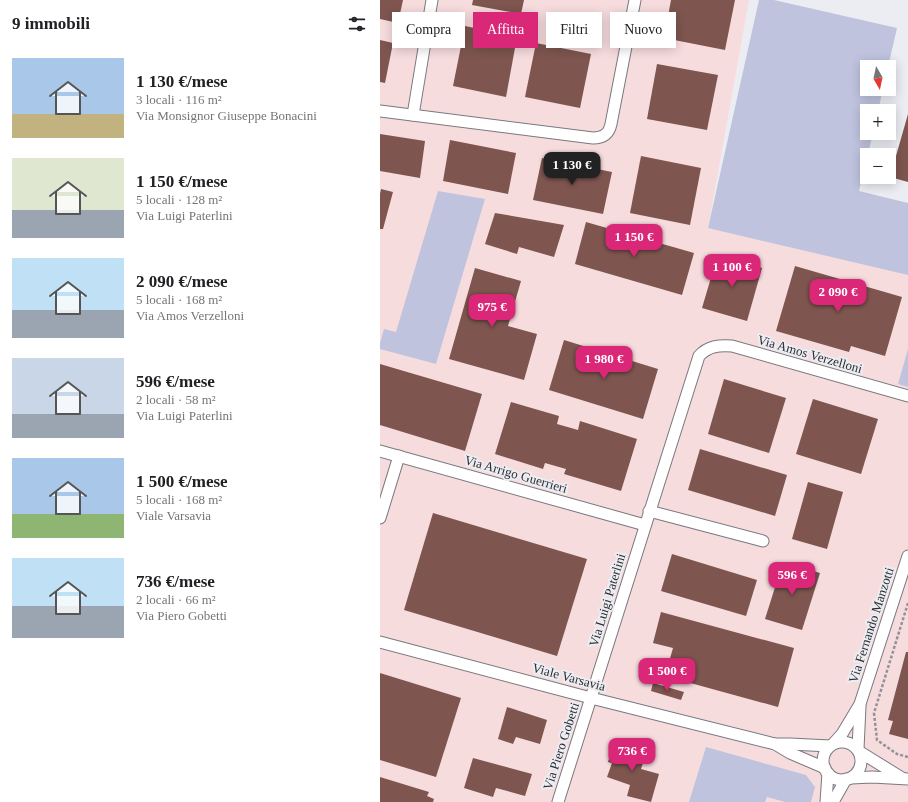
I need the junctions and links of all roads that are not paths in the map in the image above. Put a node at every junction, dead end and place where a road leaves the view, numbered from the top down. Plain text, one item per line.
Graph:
1 (432, 0) edge
2 (635, 0) edge
3 (380, 111) edge
4 (413, 115) junction
5 (705, 349) joint
6 (908, 396) edge
7 (380, 451) edge
8 (399, 456) junction
9 (649, 511) junction
10 (380, 518) edge
11 (645, 525) junction
12 (763, 541) dead end
13 (908, 556) edge
14 (380, 642) edge
15 (591, 698) junction
16 (860, 704) junction
17 (775, 744) junction
18 (832, 745) junction
19 (859, 751) junction
20 (826, 771) junction
21 (849, 778) junction
22 (905, 779) edge
23 (558, 802) edge
24 (826, 802) edge
25 (833, 802) edge

1 - 4 street
2 - 4 street
3 - 4 street
5 - 6 street, Via Amos Verzelloni
5 - 9 street, Via Luigi Paterlini
7 - 8 street, Via Arrigo Guerrieri
8 - 10 street
8 - 11 street, Via Arrigo Guerrieri
9 - 11 street, Via Luigi Paterlini
9 - 12 street
11 - 15 street, Via Luigi Paterlini
13 - 16 street, Via Fernando Manzotti
14 - 15 street, Viale Varsavia
15 - 17 street, Viale Varsavia
15 - 23 street, Via Piero Gobetti
16 - 18 street, Via Fernando Manzotti
16 - 19 street, Via Fernando Manzotti
17 - 18 street, Viale Varsavia
17 - 20 street, Viale Varsavia
18 - 19 street, Viale Varsavia
18 - 20 street
19 - 21 street
19 - 22 street, Viale Varsavia
20 - 21 street, Viale Varsavia
20 - 24 street
21 - 22 street, Viale Varsavia
21 - 25 street

